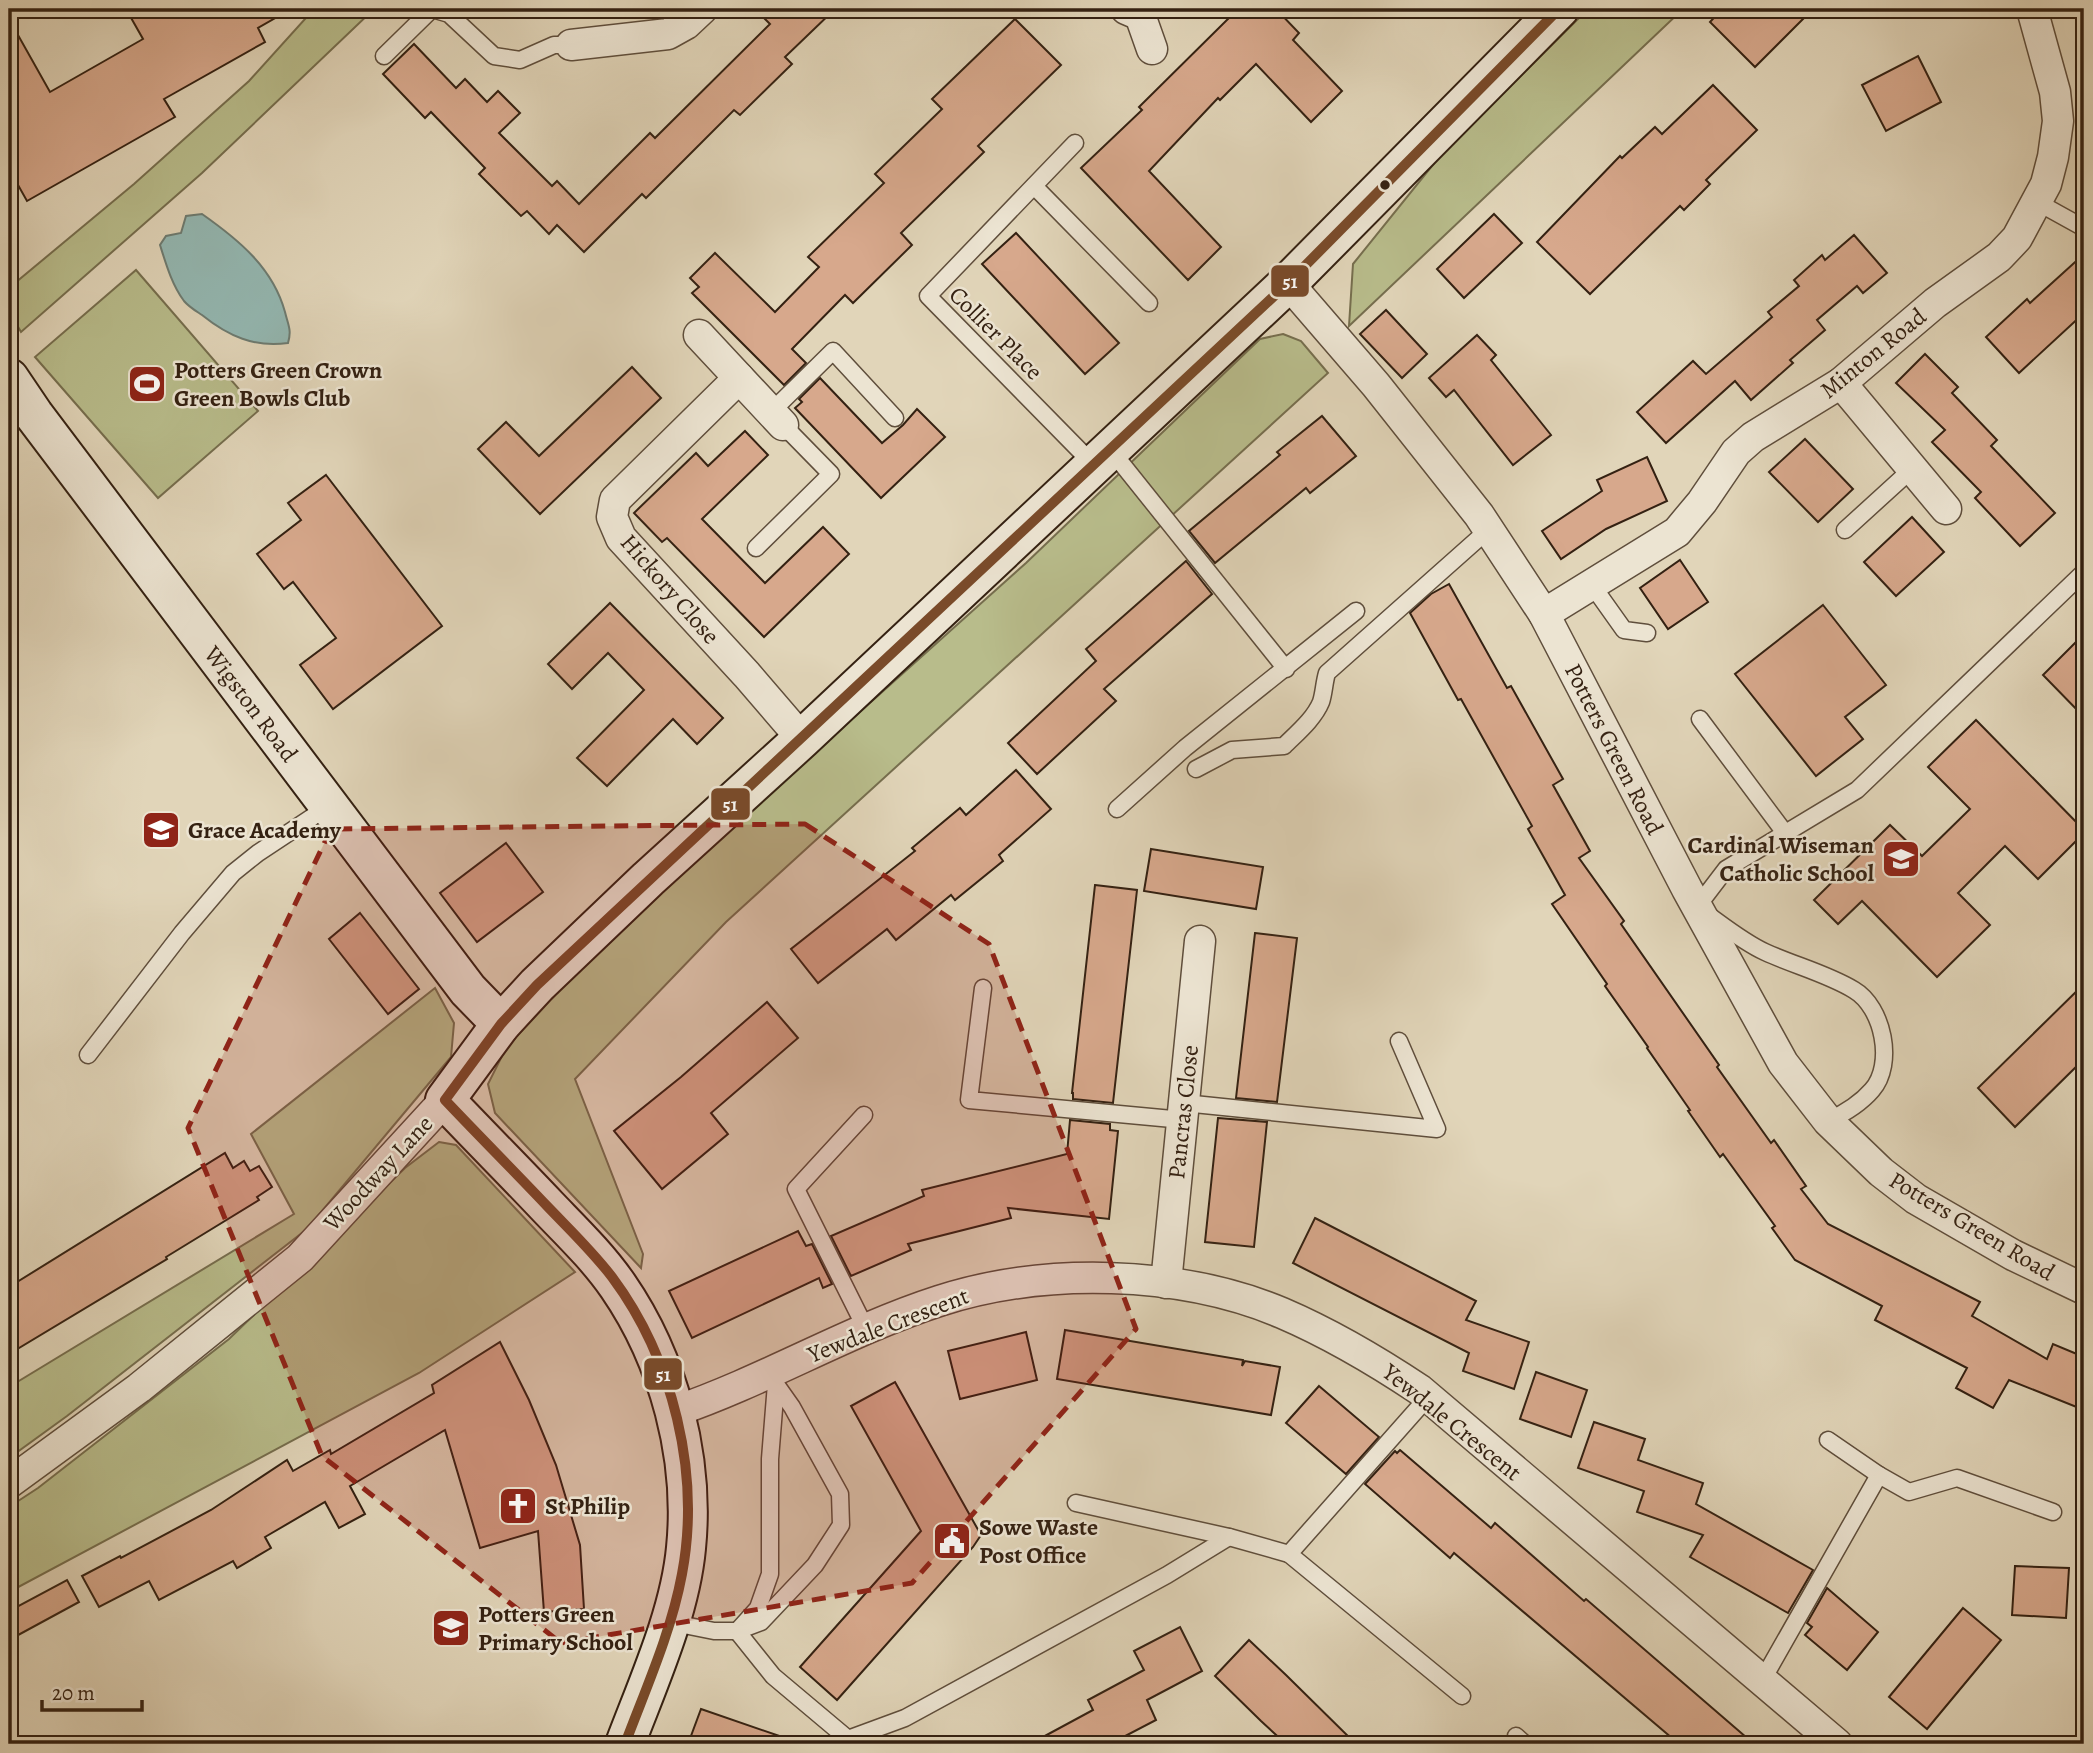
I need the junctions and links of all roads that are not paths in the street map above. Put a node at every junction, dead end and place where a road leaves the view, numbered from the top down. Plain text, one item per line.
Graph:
1 (702, 9) edge
2 (1559, 9) edge
3 (2032, 9) edge
4 (1137, 11) edge
5 (571, 45) joint
6 (1152, 48) dead end
7 (384, 56) dead end
8 (1075, 143) dead end
9 (1034, 186) junction
10 (2037, 202) junction
11 (2084, 228) edge
12 (1288, 284) junction
13 (1149, 303) dead end
14 (699, 335) dead end
15 (9, 377) edge
16 (739, 378) junction
17 (1841, 383) junction
18 (895, 418) dead end
19 (777, 419) junction
20 (1102, 456) junction
21 (1912, 469) junction
22 (1946, 509) dead end
23 (1488, 530) junction
24 (1845, 530) dead end
25 (756, 548) dead end
26 (2084, 572) edge
27 (1592, 585) junction
28 (1356, 611) dead end
29 (1544, 614) junction
30 (1647, 633) dead end
31 (1286, 669) junction
32 (1700, 719) dead end
33 (802, 739) junction
34 (1196, 769) dead end
35 (329, 806) junction
36 (1117, 808) dead end
37 (1785, 833) junction
38 (1697, 907) junction
39 (1200, 941) dead end
40 (983, 988) dead end
41 (501, 1024) junction
42 (1399, 1041) dead end
43 (88, 1055) dead end
44 (445, 1100) junction
45 (1183, 1111) junction
46 (864, 1115) dead end
47 (1828, 1121) junction
48 (1166, 1283) junction
49 (2084, 1289) edge
50 (866, 1329) junction
51 (772, 1378) junction
52 (1427, 1397) junction
53 (676, 1411) junction
54 (1828, 1440) dead end
55 (1879, 1475) junction
56 (9, 1483) edge
57 (1076, 1503) dead end
58 (2053, 1512) dead end
59 (1229, 1537) junction
60 (1289, 1554) junction
61 (669, 1622) junction
62 (737, 1631) junction
63 (1762, 1681) junction
64 (1462, 1696) dead end
65 (844, 1741) edge
66 (625, 1744) edge
67 (1837, 1744) edge

1 - 5 street
2 - 12 street, Woodway Lane
3 - 10 street, Minton Road
4 - 6 street
5 - 7 lane
8 - 9 lane, Collier Place
9 - 13 lane
9 - 20 lane, Collier Place
10 - 11 lane
10 - 17 street, Minton Road
12 - 20 street, Woodway Lane
12 - 23 street, Potters Green Road
14 - 16 street
15 - 35 street, Wigston Road
16 - 19 street
16 - 33 street, Hickory Close
17 - 21 street
17 - 27 street, Minton Road
18 - 19 lane
19 - 25 lane
20 - 31 lane
20 - 33 street, Woodway Lane
21 - 22 street
21 - 24 lane
23 - 29 street, Potters Green Road
23 - 34 lane
26 - 37 lane
27 - 29 street, Minton Road
27 - 30 lane
28 - 31 lane
29 - 38 street, Potters Green Road
31 - 36 lane
32 - 37 lane
33 - 41 street, Woodway Lane
35 - 41 street, Wigston Road
35 - 43 lane
37 - 38 lane
38 - 47 street, Potters Green Road
38 - 47 lane
39 - 45 street, Pancras Close
40 - 45 lane
41 - 44 street, Woodway Lane
42 - 45 lane
44 - 53 street
44 - 56 street, Woodway Lane
45 - 48 street, Pancras Close
46 - 50 lane
47 - 49 street, Potters Green Road
48 - 50 street, Yewdale Crescent
48 - 52 street, Yewdale Crescent
50 - 51 street, Yewdale Crescent
51 - 53 street, Yewdale Crescent
51 - 62 lane
51 - 62 lane
52 - 60 lane
52 - 63 street, Yewdale Crescent
53 - 61 street
54 - 55 lane
55 - 58 lane
55 - 63 lane
57 - 59 lane
59 - 60 lane
59 - 65 lane
60 - 64 lane
61 - 62 lane
61 - 66 street
62 - 65 lane
63 - 67 street, Yewdale Crescent

